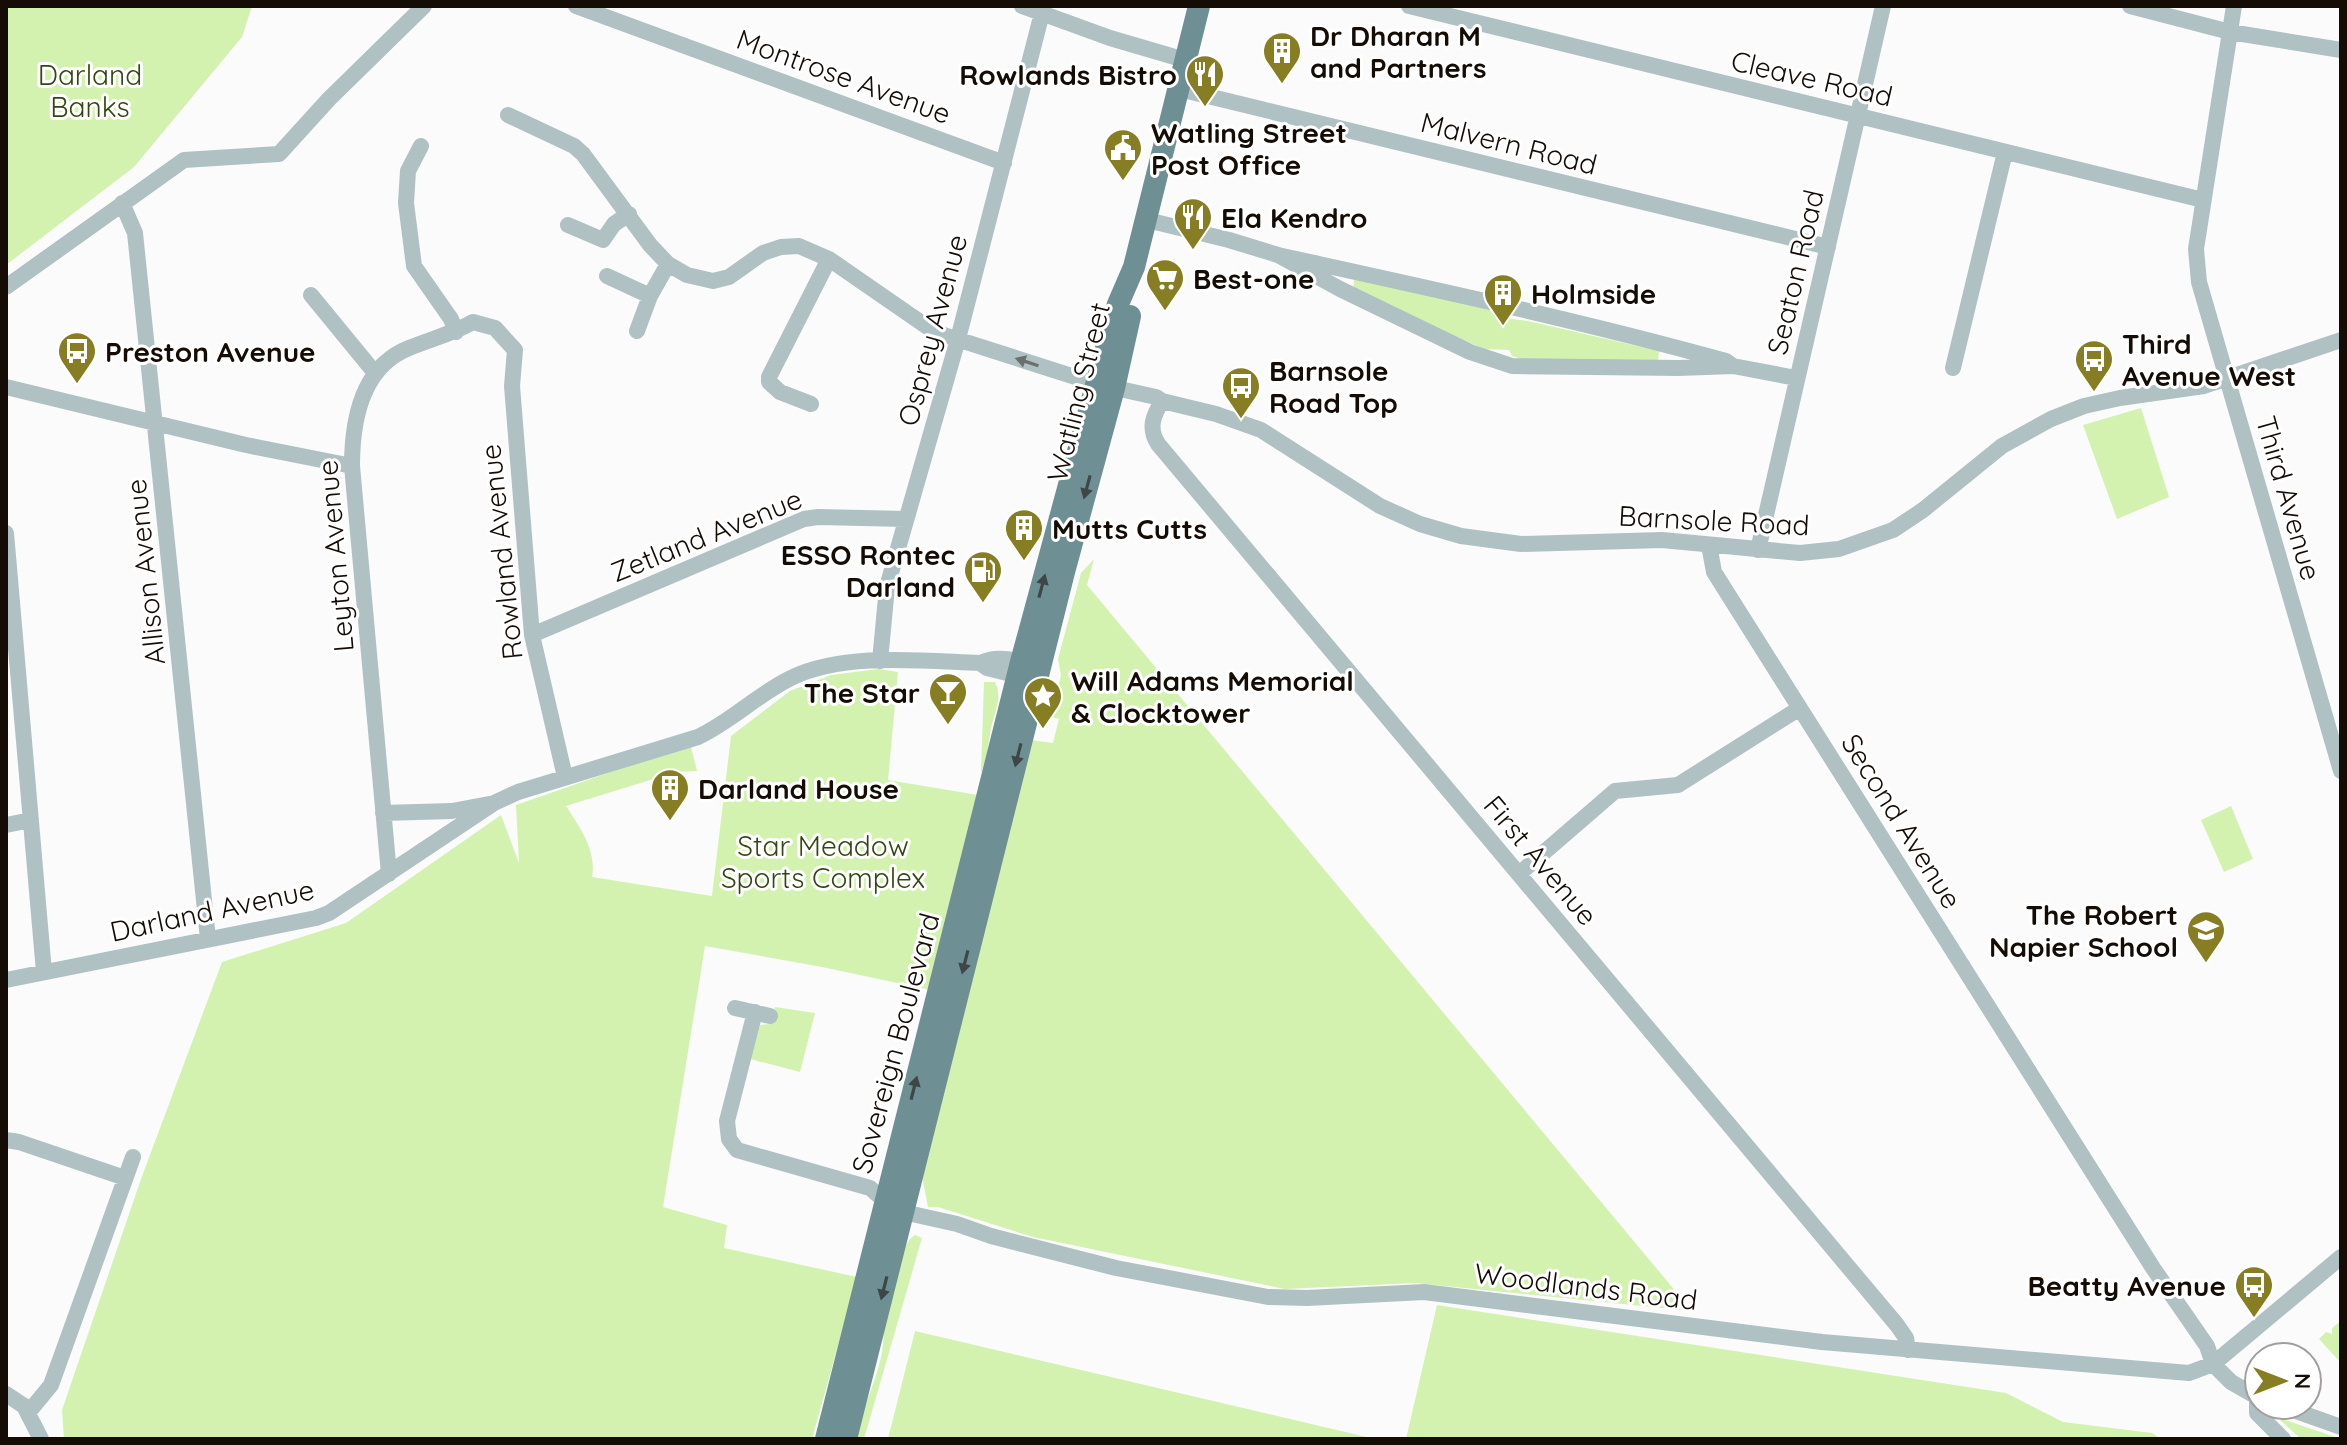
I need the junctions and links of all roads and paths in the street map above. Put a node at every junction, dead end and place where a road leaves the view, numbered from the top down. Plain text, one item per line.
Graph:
1 (424, 6) edge
2 (576, 6) edge
3 (1022, 6) edge
4 (1199, 6) edge
5 (1409, 6) edge
6 (1883, 6) edge
7 (2130, 6) edge
8 (2234, 6) edge
9 (1042, 13) junction
10 (2230, 32) junction
11 (2341, 50) edge
12 (1185, 60) junction
13 (1179, 89) junction
14 (508, 115) dead end
15 (1859, 116) junction
16 (421, 146) dead end
17 (2005, 152) junction
18 (1004, 163) junction
19 (2203, 200) junction
20 (122, 203) junction
21 (629, 214) junction
22 (1147, 220) junction
23 (568, 225) dead end
24 (1828, 247) junction
25 (1278, 255) junction
26 (829, 259) junction
27 (668, 264) junction
28 (1346, 270) junction
29 (607, 276) dead end
30 (6, 287) edge
31 (1340, 289) junction
32 (311, 295) dead end
33 (650, 296) junction
34 (495, 328) joint
35 (637, 331) dead end
36 (456, 332) junction
37 (958, 339) junction
38 (2341, 340) edge
39 (1675, 347) junction
40 (1733, 366) junction
41 (1671, 368) junction
42 (1953, 368) dead end
43 (375, 373) junction
44 (1796, 378) junction
45 (2227, 379) junction
46 (1106, 386) junction
47 (6, 387) edge
48 (1162, 401) junction
49 (811, 404) dead end
50 (1107, 412) junction
51 (156, 422) junction
52 (352, 466) junction
53 (906, 519) junction
54 (6, 533) edge
55 (1709, 545) junction
56 (1758, 550) junction
57 (532, 635) junction
58 (12, 656) edge
59 (880, 661) junction
60 (1029, 672) junction
61 (1800, 708) junction
62 (2341, 771) edge
63 (565, 777) junction
64 (494, 803) junction
65 (383, 813) junction
66 (31, 820) junction
67 (6, 825) edge
68 (389, 874) junction
69 (1519, 874) junction
70 (208, 939) junction
71 (44, 972) junction
72 (6, 980) edge
73 (735, 1008) dead end
74 (6, 1140) edge
75 (133, 1157) dead end
76 (125, 1178) junction
77 (894, 1206) junction
78 (2341, 1257) edge
79 (1908, 1350) junction
80 (2213, 1364) junction
81 (2243, 1389) edge
82 (6, 1394) edge
83 (28, 1413) junction
84 (2265, 1421) edge
85 (41, 1439) edge
86 (826, 1439) edge
87 (846, 1439) edge
88 (2283, 1439) edge

1 - 20 street
2 - 18 street, Montrose Avenue
3 - 9 street
4 - 12 main road, Watling Street
5 - 15 street, Cleave Road
6 - 15 street, Seaton Road
7 - 10 street
8 - 10 street, Third Avenue
9 - 12 street
9 - 18 street, Osprey Avenue
10 - 11 street
10 - 19 street, Third Avenue
12 - 13 main road, Watling Street
13 - 22 main road, Watling Street
13 - 24 street, Malvern Road
14 - 21 street
15 - 17 street, Cleave Road
15 - 24 street, Seaton Road
16 - 36 street
17 - 19 street, Cleave Road
17 - 42 street
18 - 37 street, Osprey Avenue
19 - 45 street, Third Avenue
20 - 30 street
20 - 51 street, Allison Avenue
21 - 23 street
21 - 27 street
22 - 25 street
22 - 46 main road, Watling Street
24 - 44 street, Seaton Road
25 - 28 street
25 - 31 street
26 - 27 street, Barnsole Road
26 - 37 street, Barnsole Road
26 - 49 street
27 - 33 street
28 - 31 street
28 - 39 street
29 - 33 street
31 - 41 street
32 - 43 street
33 - 35 street
34 - 36 street, Leyton Avenue
34 - 57 street, Rowland Avenue
36 - 43 street, Leyton Avenue
46 -> 37 street, Barnsole Road
37 - 53 street, Osprey Avenue
38 - 45 street, Barnsole Road
39 - 40 street
39 - 41 street
40 - 41 street
40 - 44 street
43 - 52 street, Leyton Avenue
44 - 56 street, Seaton Road
45 - 56 street, Barnsole Road
45 - 62 street, Third Avenue
46 - 48 street, Barnsole Road
46 - 50 main road, Watling Street
60 -> 46 main road, Watling Street
47 - 51 street
48 - 50 street, Barnsole Road
48 - 55 street, Barnsole Road
48 - 69 street, First Avenue
50 -> 60 main road, Watling Street
51 - 52 street
51 - 70 street, Allison Avenue
52 - 65 street, Leyton Avenue
53 - 57 street, Zetland Avenue
53 - 59 street, Osprey Avenue
54 - 58 street
55 - 56 street, Barnsole Road
55 - 61 street, Second Avenue
57 - 63 street, Rowland Avenue
58 - 66 street
59 - 60 street, Darland Avenue
59 - 63 street, Darland Avenue
60 - 77 main road, Sovereign Boulevard
61 - 69 street
61 - 80 street, Second Avenue
63 - 64 street, Darland Avenue
64 - 65 street, Darland Avenue
64 - 68 street, Darland Avenue
65 - 68 street, Leyton Avenue
66 - 67 street
66 - 71 street
68 - 70 street, Darland Avenue
69 - 79 street, First Avenue
70 - 71 street, Darland Avenue
71 - 72 street, Darland Avenue
73 - 77 street, Woodlands Road
74 - 76 street
75 - 76 street
76 - 83 street
77 - 79 street, Woodlands Road
77 - 86 main road, Sovereign Boulevard
77 -> 87 main road, Sovereign Boulevard
78 - 80 street
79 - 80 street, Woodlands Road
80 - 81 street
82 - 83 street
83 - 85 street
84 - 88 street

